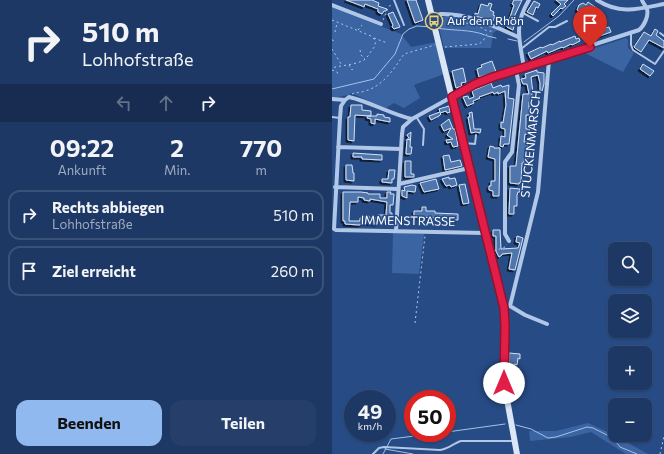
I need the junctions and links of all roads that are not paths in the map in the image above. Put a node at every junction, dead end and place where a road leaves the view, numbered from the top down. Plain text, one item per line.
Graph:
1 (428, 0) edge
2 (529, 0) edge
3 (597, 0) edge
4 (606, 0) edge
5 (642, 0) edge
6 (395, 2) edge
7 (664, 4) edge
8 (332, 5) edge
9 (604, 5) junction
10 (646, 8) junction
11 (522, 12) junction
12 (440, 14) dead end
13 (538, 21) dead end
14 (567, 21) dead end
15 (382, 24) road end
16 (404, 25) dead end
17 (631, 33) junction
18 (660, 33) dead end
19 (664, 36) edge
20 (518, 37) junction
21 (521, 49) junction
22 (664, 51) edge
23 (549, 60) junction
24 (524, 68) junction
25 (516, 70) junction
26 (452, 97) junction
27 (347, 98) junction
28 (332, 99) edge
29 (400, 116) junction
30 (332, 117) edge
31 (340, 118) junction
32 (414, 118) junction
33 (403, 127) junction
34 (476, 135) dead end
35 (463, 143) junction
36 (423, 144) dead end
37 (338, 147) junction
38 (401, 149) junction
39 (469, 168) junction
40 (334, 186) edge
41 (399, 187) junction
42 (334, 193) edge
43 (396, 231) junction
44 (485, 233) junction
45 (510, 241) road end
46 (547, 324) dead end
47 (514, 440) junction
48 (373, 454) edge
49 (517, 454) edge

1 - 26 main road
2 - 11 street
3 - 9 street
4 - 9 lane
5 - 10 street
6 - 16 lane
7 - 10 street
8 - 15 street
9 - 10 street
10 - 17 street
11 - 13 lane
11 - 20 street
12 - 20 street
14 - 21 lane
17 - 22 lane
17 - 23 street
18 - 19 lane
20 - 21 street
21 - 24 street
23 - 24 street
23 - 46 street, STUCKENMARSCH
24 - 25 street
25 - 26 street
25 - 45 street
26 - 32 street
26 - 35 main road
27 - 28 street
27 - 29 street
27 - 31 street
29 - 32 street
29 - 33 street
30 - 31 lane
31 - 37 street
32 - 33 street
32 - 36 lane
33 - 38 street
34 - 35 lane
35 - 39 main road
37 - 38 street
37 - 40 street
38 - 41 street
39 - 41 street
39 - 44 main road
40 - 41 street
40 - 42 street
41 - 43 street
42 - 43 street, IMMENSTRASSE
43 - 44 street, IMMENSTRASSE
44 - 47 main road
47 - 48 lane
47 - 49 main road

